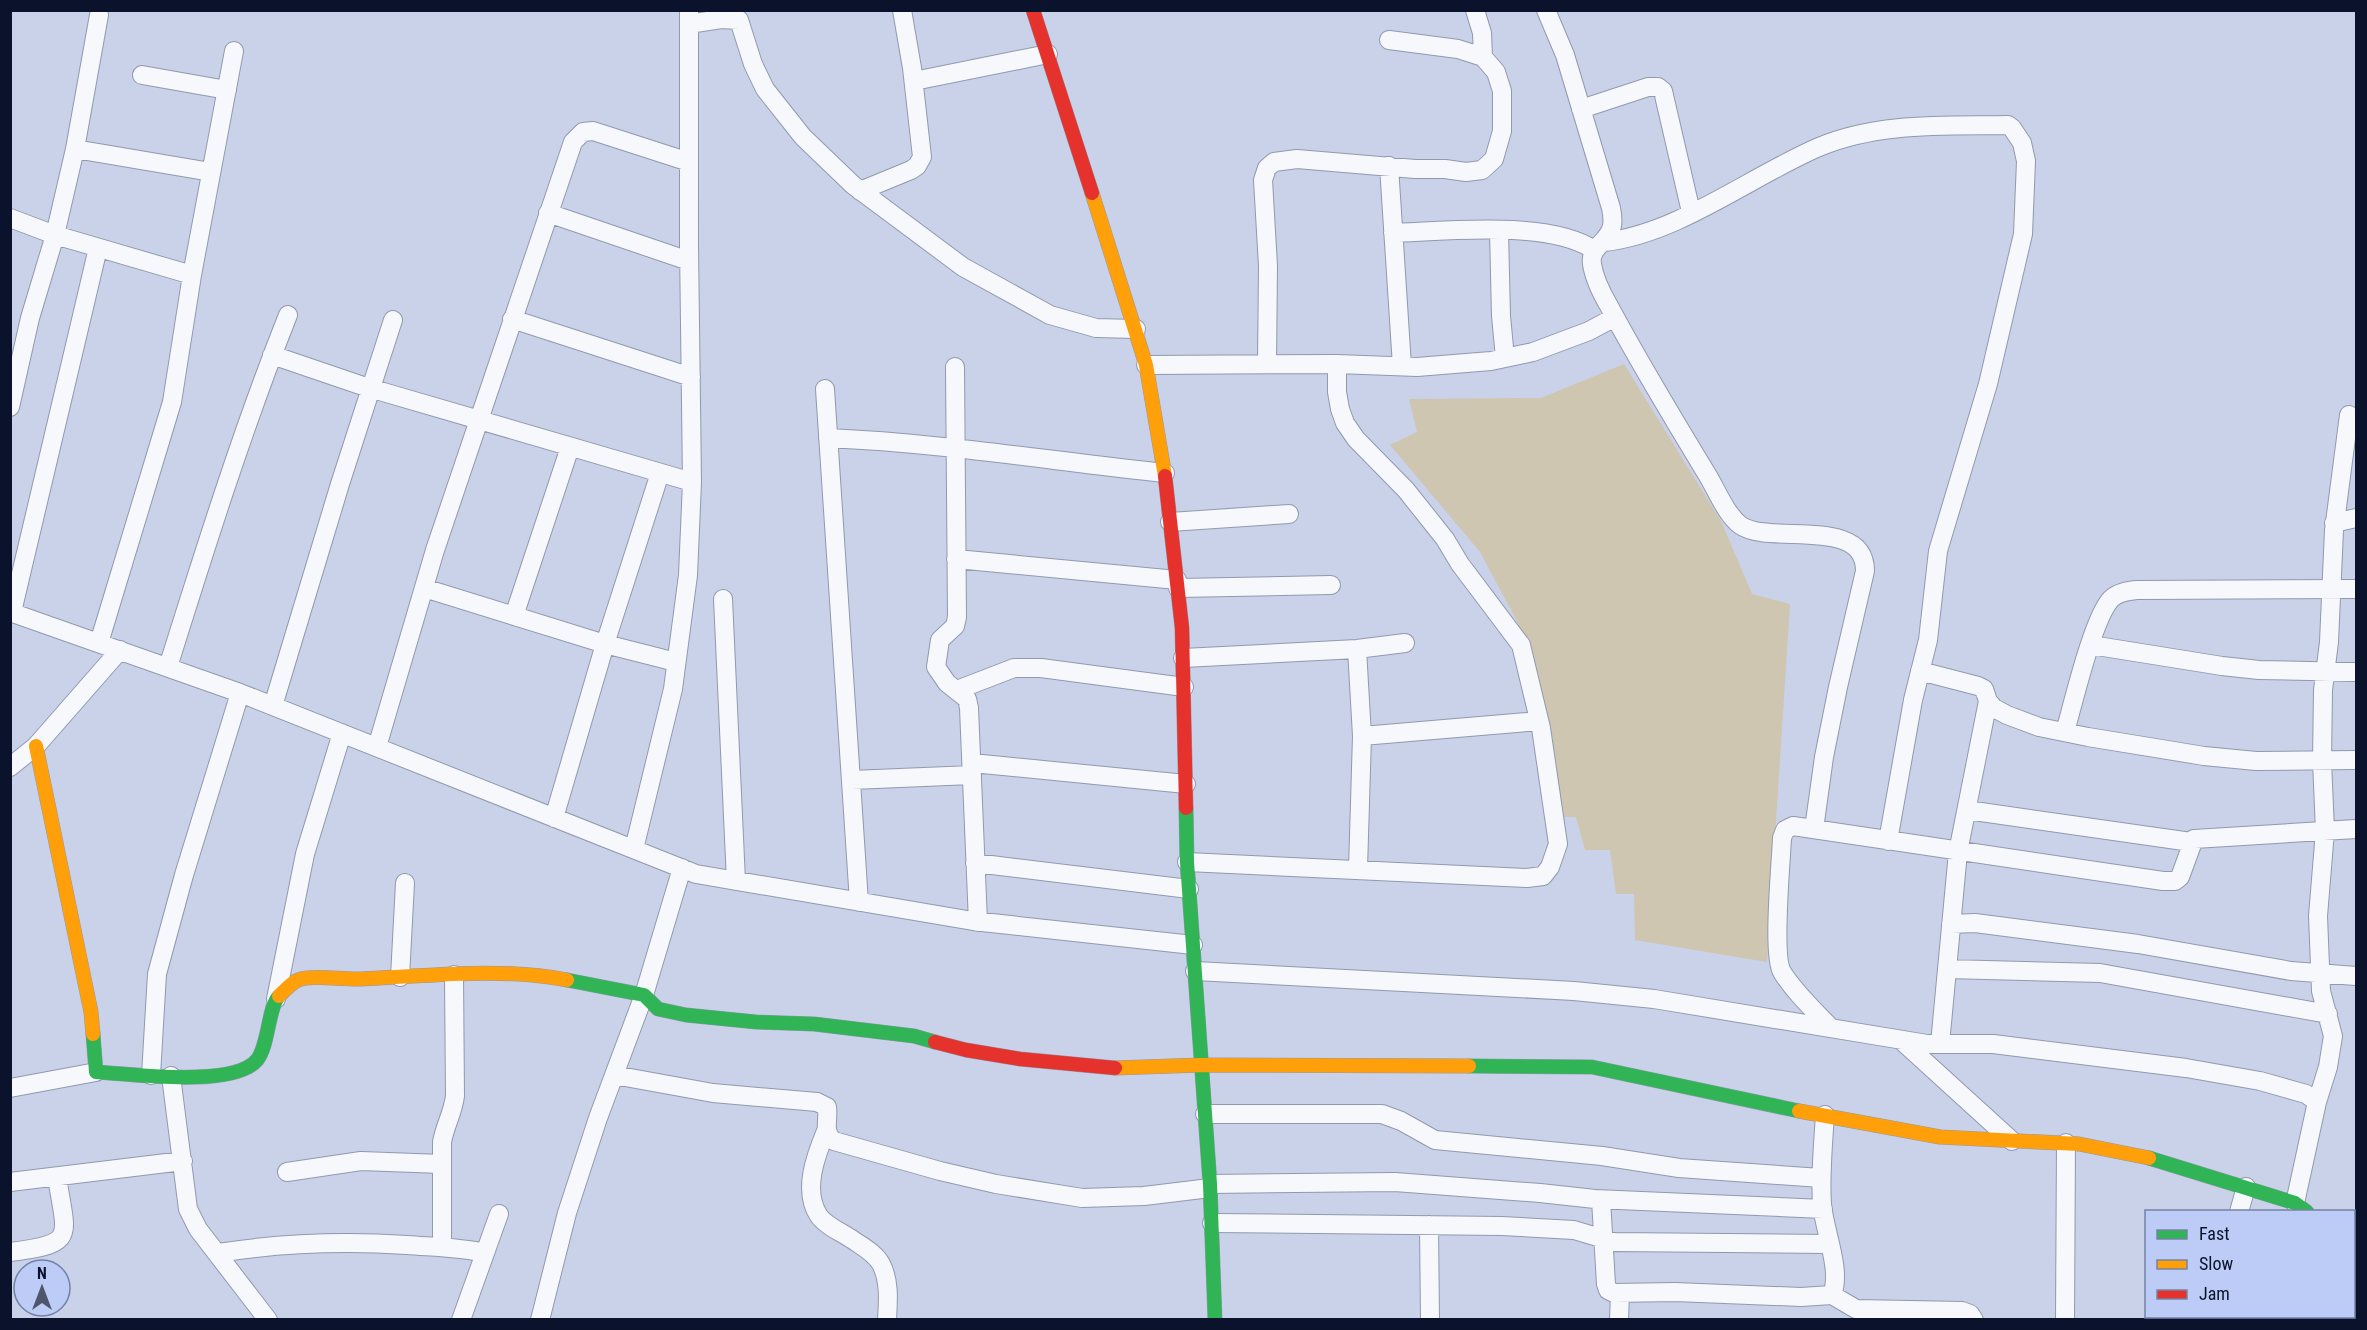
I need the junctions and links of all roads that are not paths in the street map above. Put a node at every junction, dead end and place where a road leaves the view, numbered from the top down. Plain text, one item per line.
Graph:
1 (902, 10) edge
2 (1033, 10) edge
3 (1475, 10) edge
4 (1546, 10) edge
5 (99, 15) dead end
6 (689, 17) edge
7 (1389, 40) dead end
8 (234, 51) dead end
9 (1048, 54) junction
10 (1483, 57) junction
11 (142, 75) dead end
12 (914, 81) junction
13 (227, 90) junction
14 (1581, 109) junction
15 (75, 149) junction
16 (689, 162) junction
17 (1389, 166) junction
18 (211, 172) junction
19 (860, 191) junction
20 (1691, 212) junction
21 (548, 213) junction
22 (10, 218) edge
23 (1499, 231) junction
24 (1393, 233) junction
25 (55, 235) junction
26 (1599, 246) junction
27 (98, 248) junction
28 (689, 261) junction
29 (192, 275) junction
30 (288, 315) dead end
31 (1615, 317) junction
32 (512, 319) junction
33 (393, 320) dead end
34 (1136, 329) junction
35 (272, 355) junction
36 (1505, 358) junction
37 (1268, 363) junction
38 (1337, 364) junction
39 (1146, 365) junction
40 (1402, 366) junction
41 (956, 367) dead end
42 (691, 377) junction
43 (371, 389) junction
44 (825, 389) dead end
45 (10, 407) edge
46 (2349, 415) dead end
47 (478, 420) junction
48 (828, 438) junction
49 (570, 447) junction
50 (954, 447) junction
51 (660, 473) junction
52 (1165, 473) junction
53 (692, 482) junction
54 (1289, 514) dead end
55 (2356, 518) edge
56 (1170, 522) junction
57 (2334, 523) junction
58 (956, 559) junction
59 (1178, 584) junction
60 (1331, 585) dead end
61 (424, 588) junction
62 (2332, 589) junction
63 (2356, 589) edge
64 (723, 599) dead end
65 (11, 612) edge
66 (514, 616) junction
67 (99, 643) junction
68 (1405, 643) dead end
69 (605, 644) junction
70 (2091, 645) junction
71 (1357, 649) junction
72 (120, 651) junction
73 (1183, 658) junction
74 (676, 662) junction
75 (168, 667) junction
76 (1920, 672) junction
77 (2325, 672) junction
78 (2356, 672) edge
79 (1184, 687) junction
80 (957, 690) junction
81 (240, 693) junction
82 (1988, 701) junction
83 (273, 706) junction
84 (1539, 722) junction
85 (2065, 732) junction
86 (342, 733) junction
87 (1362, 736) junction
88 (36, 746) junction
89 (377, 747) junction
90 (2356, 760) edge
91 (2322, 761) junction
92 (10, 767) edge
93 (972, 769) junction
94 (852, 780) junction
95 (1186, 784) junction
96 (1966, 810) junction
97 (554, 818) junction
98 (1814, 829) junction
99 (2356, 829) edge
100 (2325, 831) junction
101 (1888, 841) junction
102 (2191, 842) junction
103 (634, 849) junction
104 (1958, 852) junction
105 (1187, 862) junction
106 (975, 863) junction
107 (682, 868) junction
108 (1358, 869) junction
109 (736, 881) junction
110 (405, 883) dead end
111 (1189, 889) junction
112 (859, 902) junction
113 (978, 922) junction
114 (1952, 924) junction
115 (1192, 945) junction
116 (1947, 969) junction
117 (1195, 971) junction
118 (2320, 974) junction
119 (454, 975) junction
120 (2356, 976) edge
121 (400, 977) junction
122 (644, 995) junction
123 (276, 999) junction
124 (2328, 1014) junction
125 (1831, 1028) junction
126 (1901, 1040) junction
127 (1940, 1044) junction
128 (1201, 1065) junction
129 (96, 1072) junction
130 (151, 1075) junction
131 (614, 1075) junction
132 (171, 1076) junction
133 (10, 1088) edge
134 (2317, 1102) junction
135 (1205, 1114) junction
136 (1824, 1116) junction
137 (826, 1131) junction
138 (2012, 1141) junction
139 (2066, 1143) junction
140 (183, 1161) junction
141 (442, 1164) junction
142 (287, 1172) dead end
143 (57, 1177) junction
144 (1821, 1178) junction
145 (10, 1182) edge
146 (1210, 1186) junction
147 (2246, 1187) junction
148 (1601, 1200) junction
149 (2301, 1207) edge
150 (1822, 1209) junction
151 (2240, 1210) edge
152 (499, 1214) dead end
153 (1212, 1223) junction
154 (1429, 1225) junction
155 (1603, 1239) junction
156 (1829, 1244) junction
157 (442, 1247) junction
158 (10, 1252) edge
159 (218, 1253) junction
160 (484, 1253) junction
161 (1620, 1293) junction
162 (1832, 1295) junction
163 (268, 1320) edge
164 (461, 1320) edge
165 (540, 1320) edge
166 (887, 1320) edge
167 (1215, 1320) edge
168 (1430, 1320) edge
169 (1619, 1320) edge
170 (1974, 1320) edge
171 (2065, 1320) edge

1 - 12 street
2 - 9 street
3 - 10 street
4 - 14 street
5 - 15 street
6 - 16 street
6 - 19 street
7 - 10 street
8 - 13 street
9 - 12 street
9 - 34 street
10 - 17 street
11 - 13 street
12 - 19 street
13 - 18 street
14 - 20 street
14 - 26 street
15 - 18 street
15 - 25 street
16 - 21 street
16 - 28 street
17 - 24 street
17 - 37 street
18 - 29 street
19 - 34 street
20 - 26 street
20 - 76 street
21 - 28 street
21 - 32 street
22 - 25 street
23 - 24 street
23 - 26 street
23 - 36 street
24 - 40 street
25 - 27 street
25 - 45 street
26 - 31 street
27 - 29 street
27 - 65 street
28 - 42 street
29 - 67 street
30 - 35 street
31 - 36 street
31 - 98 street
32 - 42 street
32 - 47 street
33 - 43 street
34 - 39 street
35 - 43 street
35 - 75 street
36 - 40 street
37 - 38 street
37 - 39 street
38 - 40 street
38 - 84 street
39 - 52 street
41 - 50 street
42 - 53 street
43 - 47 street
43 - 83 street
44 - 48 street
46 - 57 street
47 - 49 street
47 - 61 street
48 - 50 street
48 - 94 street
49 - 51 street
49 - 66 street
50 - 52 street
50 - 58 street
51 - 53 street
51 - 69 street
52 - 56 street
53 - 74 street
54 - 56 street
55 - 57 street
56 - 59 street
57 - 62 street
58 - 59 street
58 - 80 street
59 - 60 street
59 - 73 street
61 - 66 street
61 - 89 street
62 - 63 street
62 - 70 street
62 - 77 street
64 - 109 street
65 - 67 street
66 - 69 street
67 - 72 street
68 - 71 street
69 - 74 street
69 - 97 street
70 - 77 street
70 - 85 street
71 - 73 street
71 - 87 street
72 - 75 street
72 - 88 street
73 - 79 street
74 - 103 street
75 - 81 street
76 - 82 street
76 - 101 street
77 - 78 street
77 - 91 street
79 - 80 street
79 - 95 street
80 - 93 street
81 - 83 street
81 - 130 street
82 - 85 street
82 - 96 street
83 - 86 street
84 - 87 street
84 - 108 street
85 - 91 street
86 - 89 street
86 - 123 street
87 - 108 street
88 - 92 street
88 - 129 street
89 - 97 street
90 - 91 street
91 - 100 street
93 - 94 street
93 - 95 street
93 - 106 street
94 - 112 street
95 - 105 street
96 - 102 street
96 - 104 street
97 - 103 street
98 - 101 street
98 - 125 street
99 - 100 street
100 - 102 street
100 - 118 street
101 - 104 street
102 - 104 street
103 - 107 street
104 - 114 street
105 - 108 street
105 - 111 street
106 - 111 street
106 - 113 street
107 - 109 street
107 - 122 street
109 - 112 street
110 - 121 street
111 - 115 street
112 - 113 street
113 - 115 street
114 - 116 street
114 - 118 street
115 - 117 street
116 - 124 street
116 - 127 street
117 - 125 street
117 - 128 street
118 - 120 street
118 - 124 street
119 - 121 street
119 - 122 street
119 - 141 street
121 - 123 street
122 - 128 street
122 - 131 street
123 - 132 street
124 - 134 street
125 - 126 street
126 - 127 street
126 - 138 street
127 - 134 street
128 - 135 street
128 - 136 street
129 - 130 street
129 - 133 street
130 - 132 street
131 - 137 street
131 - 165 street
132 - 140 street
134 - 149 street
135 - 144 street
135 - 146 street
136 - 138 street
136 - 144 street
137 - 146 street
137 - 166 street
138 - 139 street
139 - 147 street
139 - 171 street
140 - 143 street
140 - 159 street
141 - 142 street
141 - 157 street
143 - 145 street
143 - 158 street
144 - 150 street
146 - 148 street
146 - 153 street
147 - 149 street
147 - 151 street
148 - 150 street
148 - 155 street
150 - 156 street
152 - 160 street
153 - 154 street
153 - 167 street
154 - 155 street
154 - 168 street
155 - 156 street
155 - 161 street
156 - 162 street
157 - 159 street
157 - 160 street
159 - 163 street
160 - 164 street
161 - 162 street
161 - 169 street
162 - 170 street

